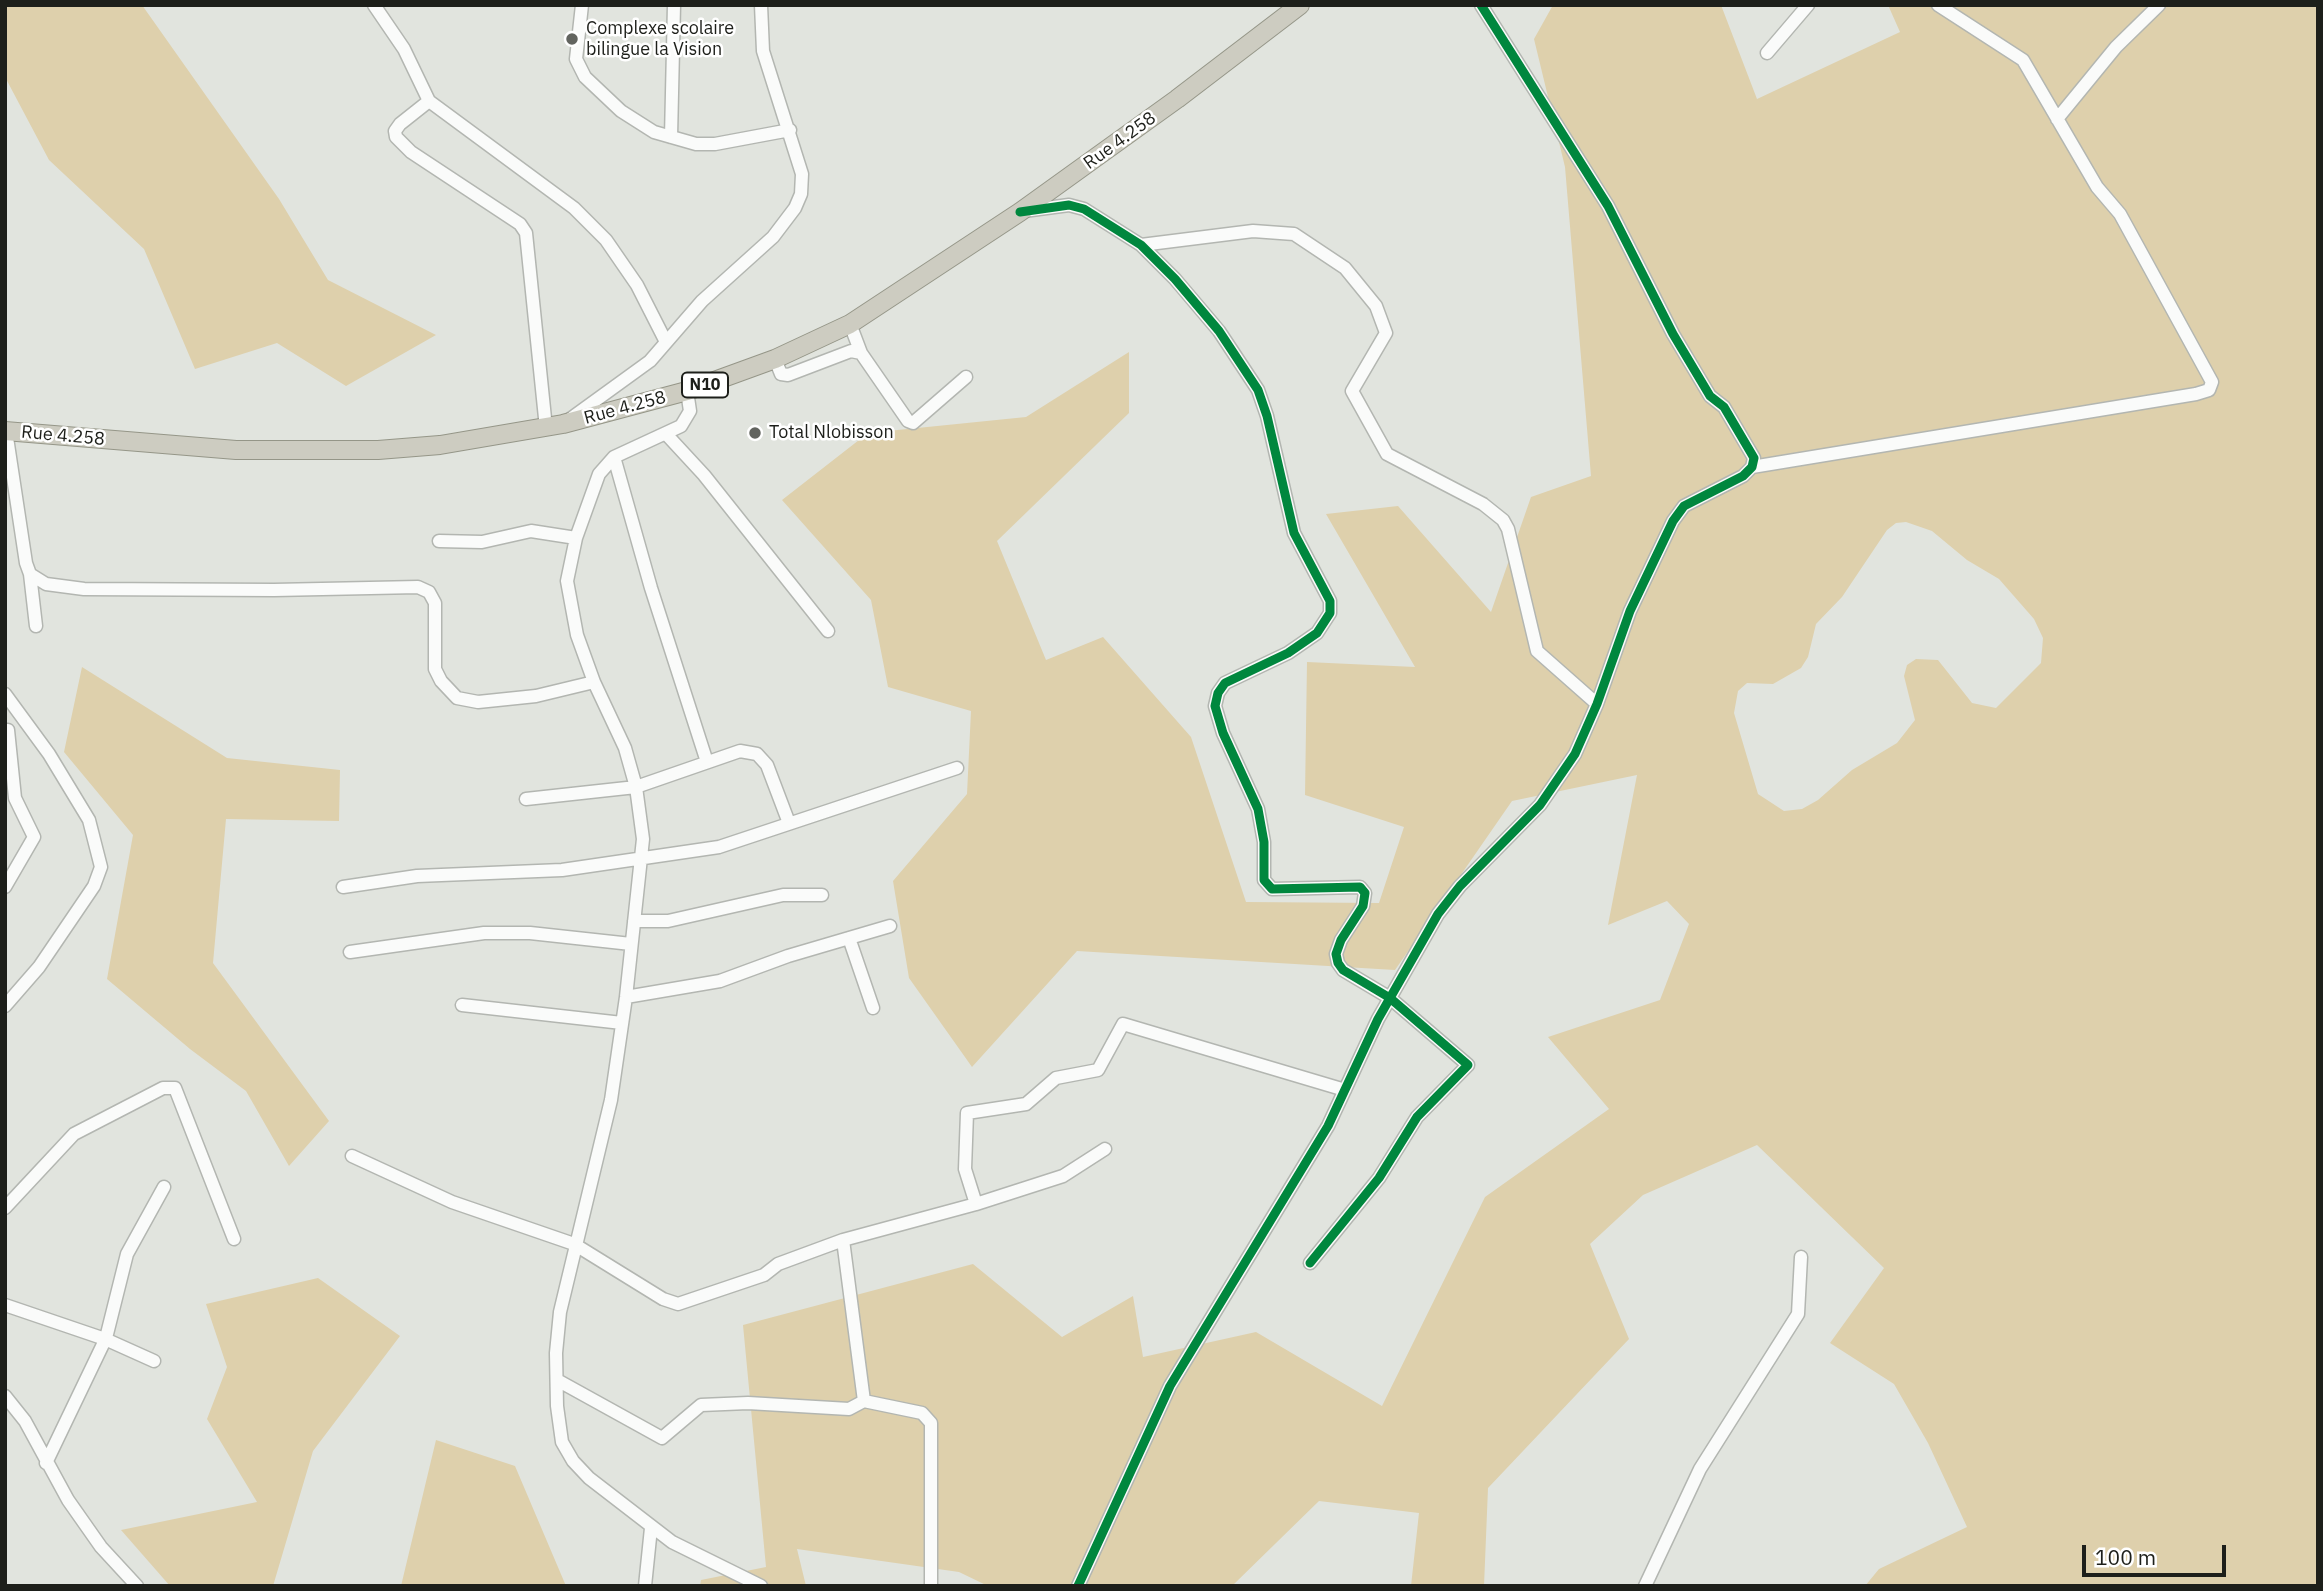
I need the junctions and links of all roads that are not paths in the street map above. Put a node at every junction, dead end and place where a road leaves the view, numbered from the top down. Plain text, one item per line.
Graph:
1 (374, 5) edge
2 (582, 5) edge
3 (674, 5) edge
4 (761, 5) edge
5 (1300, 5) edge
6 (1480, 5) edge
7 (1808, 5) edge
8 (1938, 5) edge
9 (2160, 5) edge
10 (1767, 53) dead end
11 (429, 101) junction
12 (2057, 119) junction
13 (790, 130) junction
14 (671, 137) junction
15 (1020, 212) junction
16 (1141, 245) junction
17 (849, 324) junction
18 (666, 342) junction
19 (861, 352) junction
20 (775, 359) junction
21 (966, 377) dead end
22 (687, 391) junction
23 (554, 426) junction
24 (6, 431) edge
25 (667, 435) junction
26 (614, 457) junction
27 (1752, 467) junction
28 (576, 538) junction
29 (439, 541) dead end
30 (30, 574) junction
31 (36, 626) dead end
32 (828, 631) dead end
33 (594, 682) junction
34 (5, 694) edge
35 (1597, 704) junction
36 (5, 730) edge
37 (707, 762) junction
38 (957, 768) dead end
39 (636, 787) junction
40 (526, 800) dead end
41 (789, 823) junction
42 (641, 859) junction
43 (5, 887) edge
44 (343, 887) dead end
45 (822, 895) dead end
46 (634, 921) junction
47 (890, 926) dead end
48 (849, 938) junction
49 (631, 944) junction
50 (350, 952) dead end
51 (626, 997) junction
52 (1390, 998) junction
53 (462, 1005) dead end
54 (5, 1006) edge
55 (873, 1008) dead end
56 (622, 1023) junction
57 (1345, 1090) junction
58 (1105, 1149) dead end
59 (352, 1156) dead end
60 (164, 1187) dead end
61 (976, 1204) junction
62 (5, 1209) edge
63 (234, 1239) dead end
64 (843, 1240) junction
65 (574, 1244) junction
66 (1801, 1257) dead end
67 (1310, 1263) dead end
68 (5, 1305) edge
69 (105, 1339) junction
70 (154, 1361) dead end
71 (556, 1380) junction
72 (5, 1396) edge
73 (864, 1401) junction
74 (46, 1463) junction
75 (651, 1528) junction
76 (137, 1586) edge
77 (645, 1586) edge
78 (761, 1586) edge
79 (931, 1586) edge
80 (1078, 1586) edge
81 (1645, 1586) edge

1 - 11 street
2 - 14 street
3 - 14 street
4 - 13 street
5 - 15 highway, Rue 4.258 / N10
6 - 27 street
7 - 10 street
8 - 12 street
9 - 12 street
11 - 18 street
11 - 23 street
12 - 27 street
13 - 14 street
13 - 18 street
15 - 16 street
15 - 17 highway, Rue 4.258 / N10
16 - 35 street
16 - 52 street
17 - 19 street
17 - 20 highway, Rue 4.258 / N10
18 - 23 street
19 - 20 street
19 - 21 street
20 - 22 highway, Rue 4.258 / N10
22 - 23 highway, Rue 4.258 / N10
22 - 25 street
23 - 24 highway, Rue 4.258 / N10
24 - 30 street
25 - 26 street
25 - 32 street
26 - 28 street
26 - 37 street
27 - 35 street
28 - 29 street
28 - 33 street
30 - 31 street
30 - 33 street
33 - 39 street
34 - 54 street
35 - 52 street
36 - 43 street
37 - 39 street
37 - 41 street
38 - 41 street
39 - 40 street
39 - 42 street
41 - 42 street
42 - 44 street
42 - 46 street
45 - 46 street
46 - 49 street
47 - 48 street
48 - 51 street
48 - 55 street
49 - 50 street
49 - 51 street
51 - 56 street
52 - 57 street
52 - 67 street
53 - 56 street
56 - 65 street
57 - 61 street
57 - 80 street
58 - 61 street
59 - 65 street
60 - 69 street
61 - 64 street
62 - 63 street
64 - 65 street
64 - 73 street
65 - 71 street
66 - 81 street
68 - 69 street
69 - 70 street
69 - 74 street
71 - 73 street
71 - 75 street
72 - 74 street
73 - 79 street
74 - 76 street
75 - 77 street
75 - 78 street

